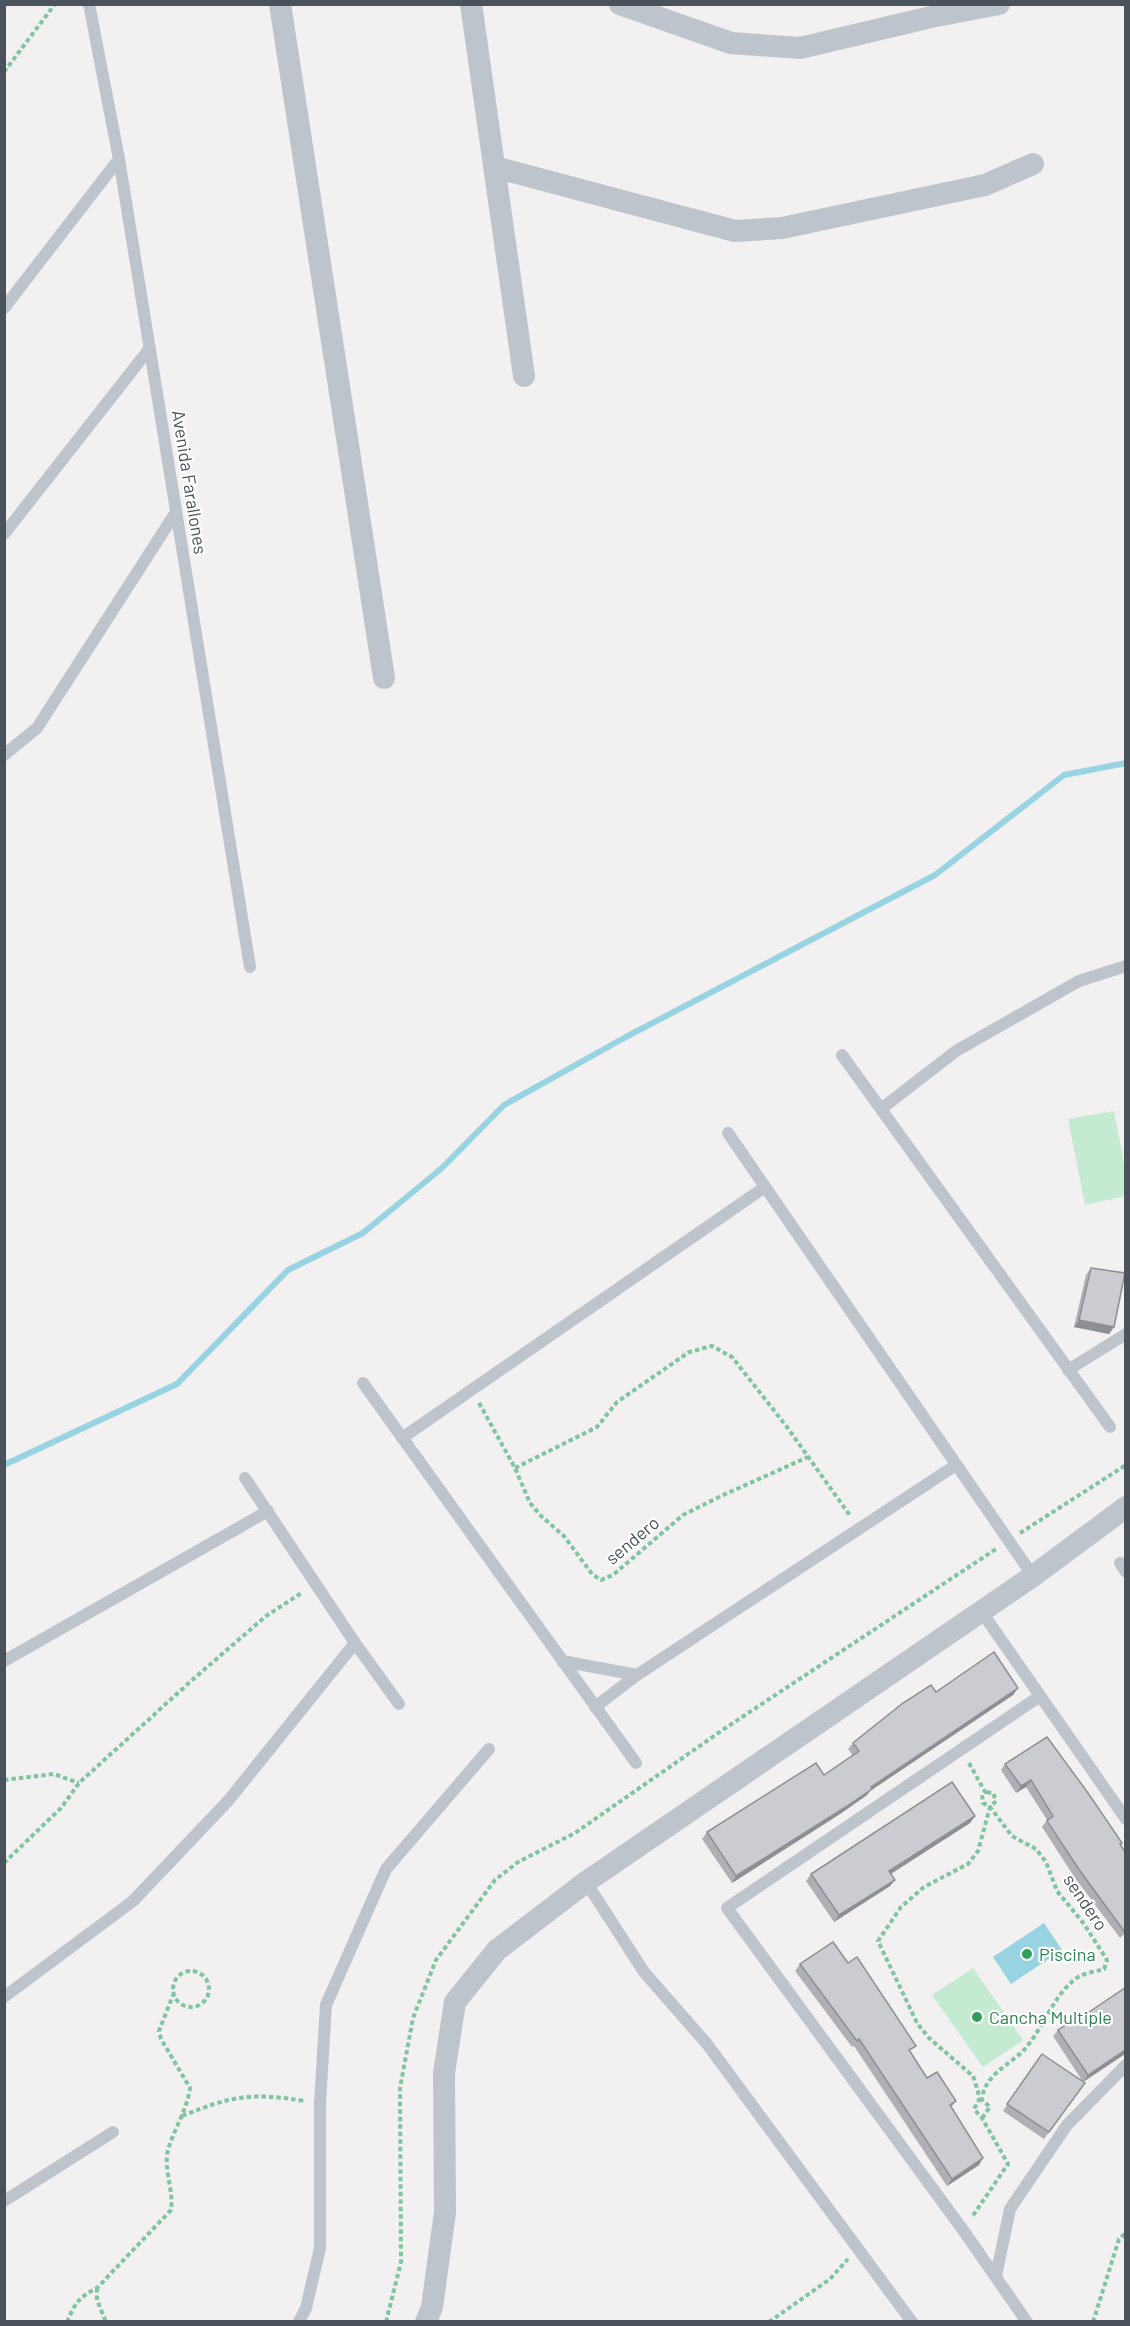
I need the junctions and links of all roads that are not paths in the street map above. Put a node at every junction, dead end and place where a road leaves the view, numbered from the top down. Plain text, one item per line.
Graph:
1 (89, 4) edge
2 (280, 4) edge
3 (471, 4) edge
4 (620, 4) edge
5 (999, 4) edge
6 (119, 159) junction
7 (1033, 164) dead end
8 (494, 167) junction
9 (4, 308) edge
10 (150, 348) junction
11 (524, 376) dead end
12 (176, 512) junction
13 (4, 534) edge
14 (384, 678) dead end
15 (4, 755) edge
16 (1125, 966) edge
17 (250, 967) dead end
18 (842, 1055) dead end
19 (881, 1109) junction
20 (728, 1134) dead end
21 (765, 1187) junction
22 (1125, 1334) edge
23 (1068, 1370) junction
24 (363, 1383) dead end
25 (1110, 1427) dead end
26 (402, 1438) junction
27 (956, 1465) junction
28 (245, 1478) dead end
29 (1125, 1507) edge
30 (268, 1511) junction
31 (1033, 1576) junction
32 (981, 1611) junction
33 (356, 1643) junction
34 (562, 1661) junction
35 (4, 1662) edge
36 (637, 1675) junction
37 (1040, 1696) junction
38 (399, 1704) dead end
39 (596, 1707) junction
40 (489, 1749) dead end
41 (636, 1763) dead end
42 (1125, 1819) edge
43 (586, 1882) junction
44 (4, 1997) edge
45 (1125, 2065) edge
46 (113, 2132) dead end
47 (4, 2201) edge
48 (996, 2276) junction
49 (299, 2322) edge
50 (426, 2322) edge
51 (912, 2322) edge
52 (1027, 2322) edge

1 - 6 lane, Avenida Farallones
2 - 14 street
3 - 8 street
4 - 5 street
6 - 9 lane
6 - 10 lane, Avenida Farallones
7 - 8 street
8 - 11 street
10 - 12 lane, Avenida Farallones
10 - 13 lane
12 - 15 lane
12 - 17 lane, Avenida Farallones
16 - 19 lane
18 - 19 lane
19 - 23 lane
20 - 21 lane
21 - 26 lane
21 - 27 lane
22 - 23 lane
23 - 25 lane
24 - 26 lane
26 - 34 lane
27 - 31 lane
27 - 36 lane
28 - 30 lane
29 - 31 street
30 - 33 lane
30 - 35 lane
31 - 32 street
32 - 37 lane
32 - 43 street
33 - 38 lane
33 - 44 lane
34 - 36 lane
34 - 39 lane
36 - 39 lane
37 - 42 lane
37 - 48 lane
39 - 41 lane
40 - 49 lane
43 - 50 street
43 - 51 lane
45 - 48 lane
46 - 47 lane
48 - 52 lane

